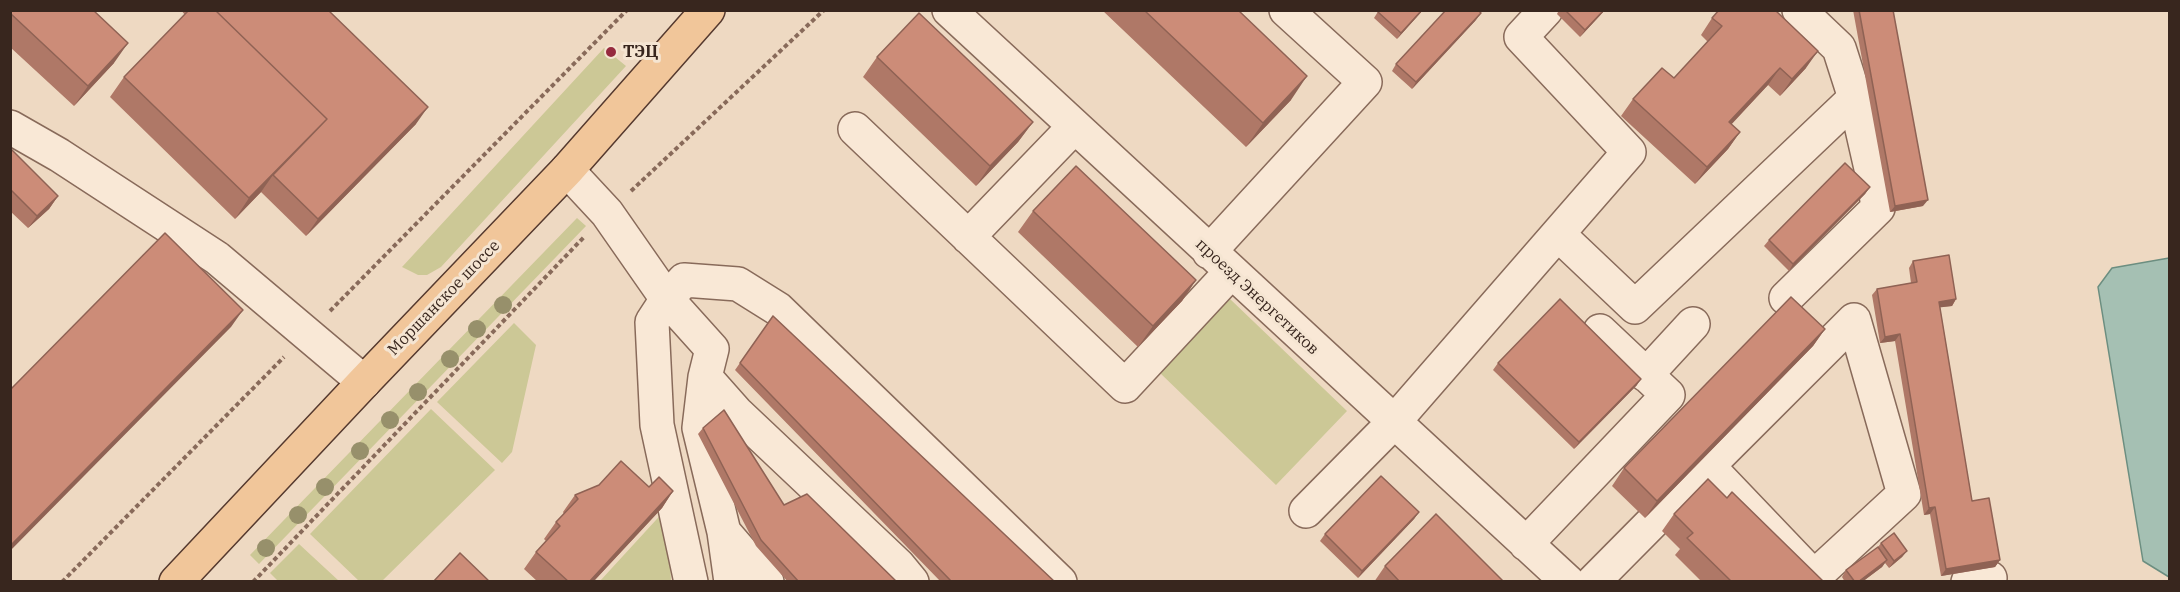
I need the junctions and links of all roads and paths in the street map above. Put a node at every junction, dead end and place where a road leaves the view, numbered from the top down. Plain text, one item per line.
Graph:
1 (627, 10) edge
2 (708, 10) edge
3 (824, 10) edge
4 (949, 10) edge
5 (1286, 10) edge
6 (1546, 10) edge
7 (1799, 10) edge
8 (1832, 10) edge
9 (1839, 48) junction
10 (1855, 98) junction
11 (10, 126) edge
12 (1074, 127) junction
13 (855, 129) dead end
14 (567, 170) junction
15 (607, 213) junction
16 (1558, 234) junction
17 (968, 237) junction
18 (1220, 262) junction
19 (1786, 298) edge
20 (667, 299) junction
21 (1693, 324) dead end
22 (1600, 331) dead end
23 (307, 334) junction
24 (1646, 375) junction
25 (705, 377) junction
26 (364, 382) junction
27 (1393, 423) junction
28 (1708, 466) junction
29 (1306, 512) dead end
30 (724, 532) junction
31 (1526, 544) junction
32 (189, 577) edge
33 (62, 582) edge
34 (253, 582) edge
35 (691, 582) edge
36 (731, 582) edge
37 (767, 582) edge
38 (912, 582) edge
39 (1060, 582) edge
40 (1568, 582) edge
41 (1593, 582) edge

1 - 23 path
2 - 14 main road, Моршанское шоссе
3 - 15 path
4 - 12 street, проезд Энергетиков
5 - 18 street
6 - 16 street
7 - 9 street
8 - 9 street
9 - 10 street
10 - 16 street
10 - 19 street
11 - 23 street
12 - 17 street
12 - 18 street, проезд Энергетиков
13 - 17 street
14 - 15 street
14 - 26 main road, Моршанское шоссе
15 - 20 street
15 - 34 path
16 - 27 street
17 - 18 street
18 - 27 street, проезд Энергетиков
20 - 25 street
20 - 35 street
20 - 39 street
21 - 24 street
22 - 24 street
23 - 26 street
23 - 33 path
24 - 31 street
25 - 30 street
25 - 38 street
26 - 32 main road, Моршанское шоссе
27 - 29 street
27 - 31 street, проезд Энергетиков
28 - 28 street
28 - 41 street
30 - 36 street
30 - 37 street
31 - 40 street, проезд Энергетиков

